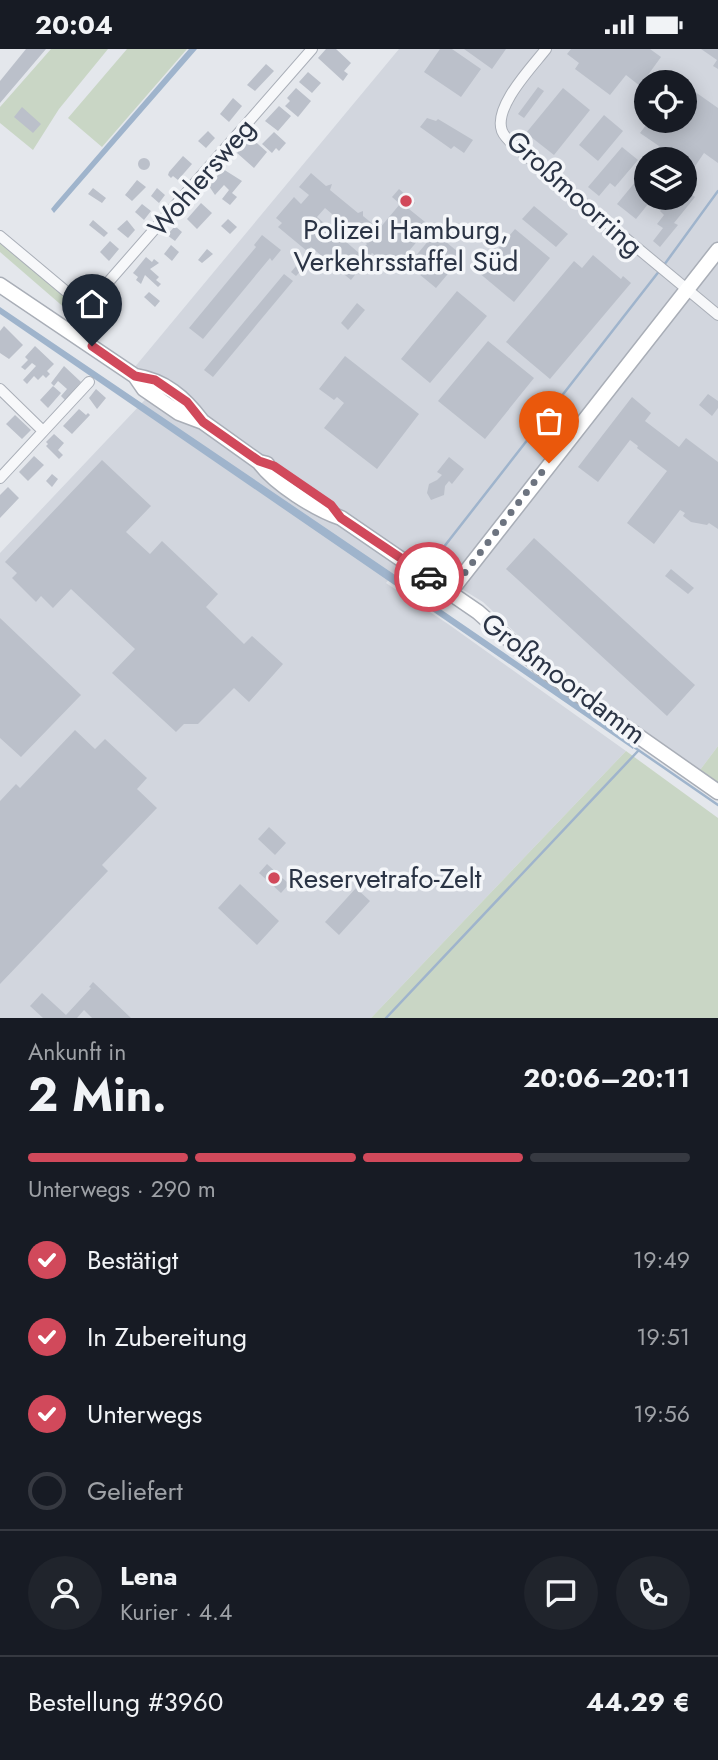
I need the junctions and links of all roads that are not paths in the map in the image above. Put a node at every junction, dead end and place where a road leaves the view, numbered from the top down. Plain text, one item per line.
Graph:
1 (312, 49) edge
2 (546, 49) edge
3 (0, 236) edge
4 (718, 250) edge
5 (0, 278) edge
6 (0, 285) edge
7 (688, 290) junction
8 (718, 314) edge
9 (48, 316) junction
10 (135, 376) junction
11 (89, 381) dead end
12 (0, 389) edge
13 (203, 422) junction
14 (43, 431) junction
15 (259, 461) junction
16 (289, 476) junction
17 (274, 477) junction
18 (0, 478) edge
19 (341, 518) junction
20 (450, 592) junction
21 (718, 792) edge

1 - 3 street, Wohlersweg
2 - 7 street, Großmoorring
4 - 7 main road
5 - 9 main road, Großmoordamm
6 - 9 main road, Großmoordamm
7 - 8 street, Großmoorring
7 - 20 main road
9 - 10 main road, Großmoordamm
10 - 13 main road, Großmoordamm
10 - 13 main road, Großmoordamm
11 - 14 street
12 - 14 street
13 - 15 main road, Großmoordamm
14 - 18 street
15 - 16 main road, Großmoordamm
15 - 17 main road, Großmoordamm
16 - 17 main road
16 - 19 main road, Großmoordamm
17 - 19 main road, Großmoordamm
19 - 20 main road, Großmoordamm
20 - 21 main road, Großmoordamm

